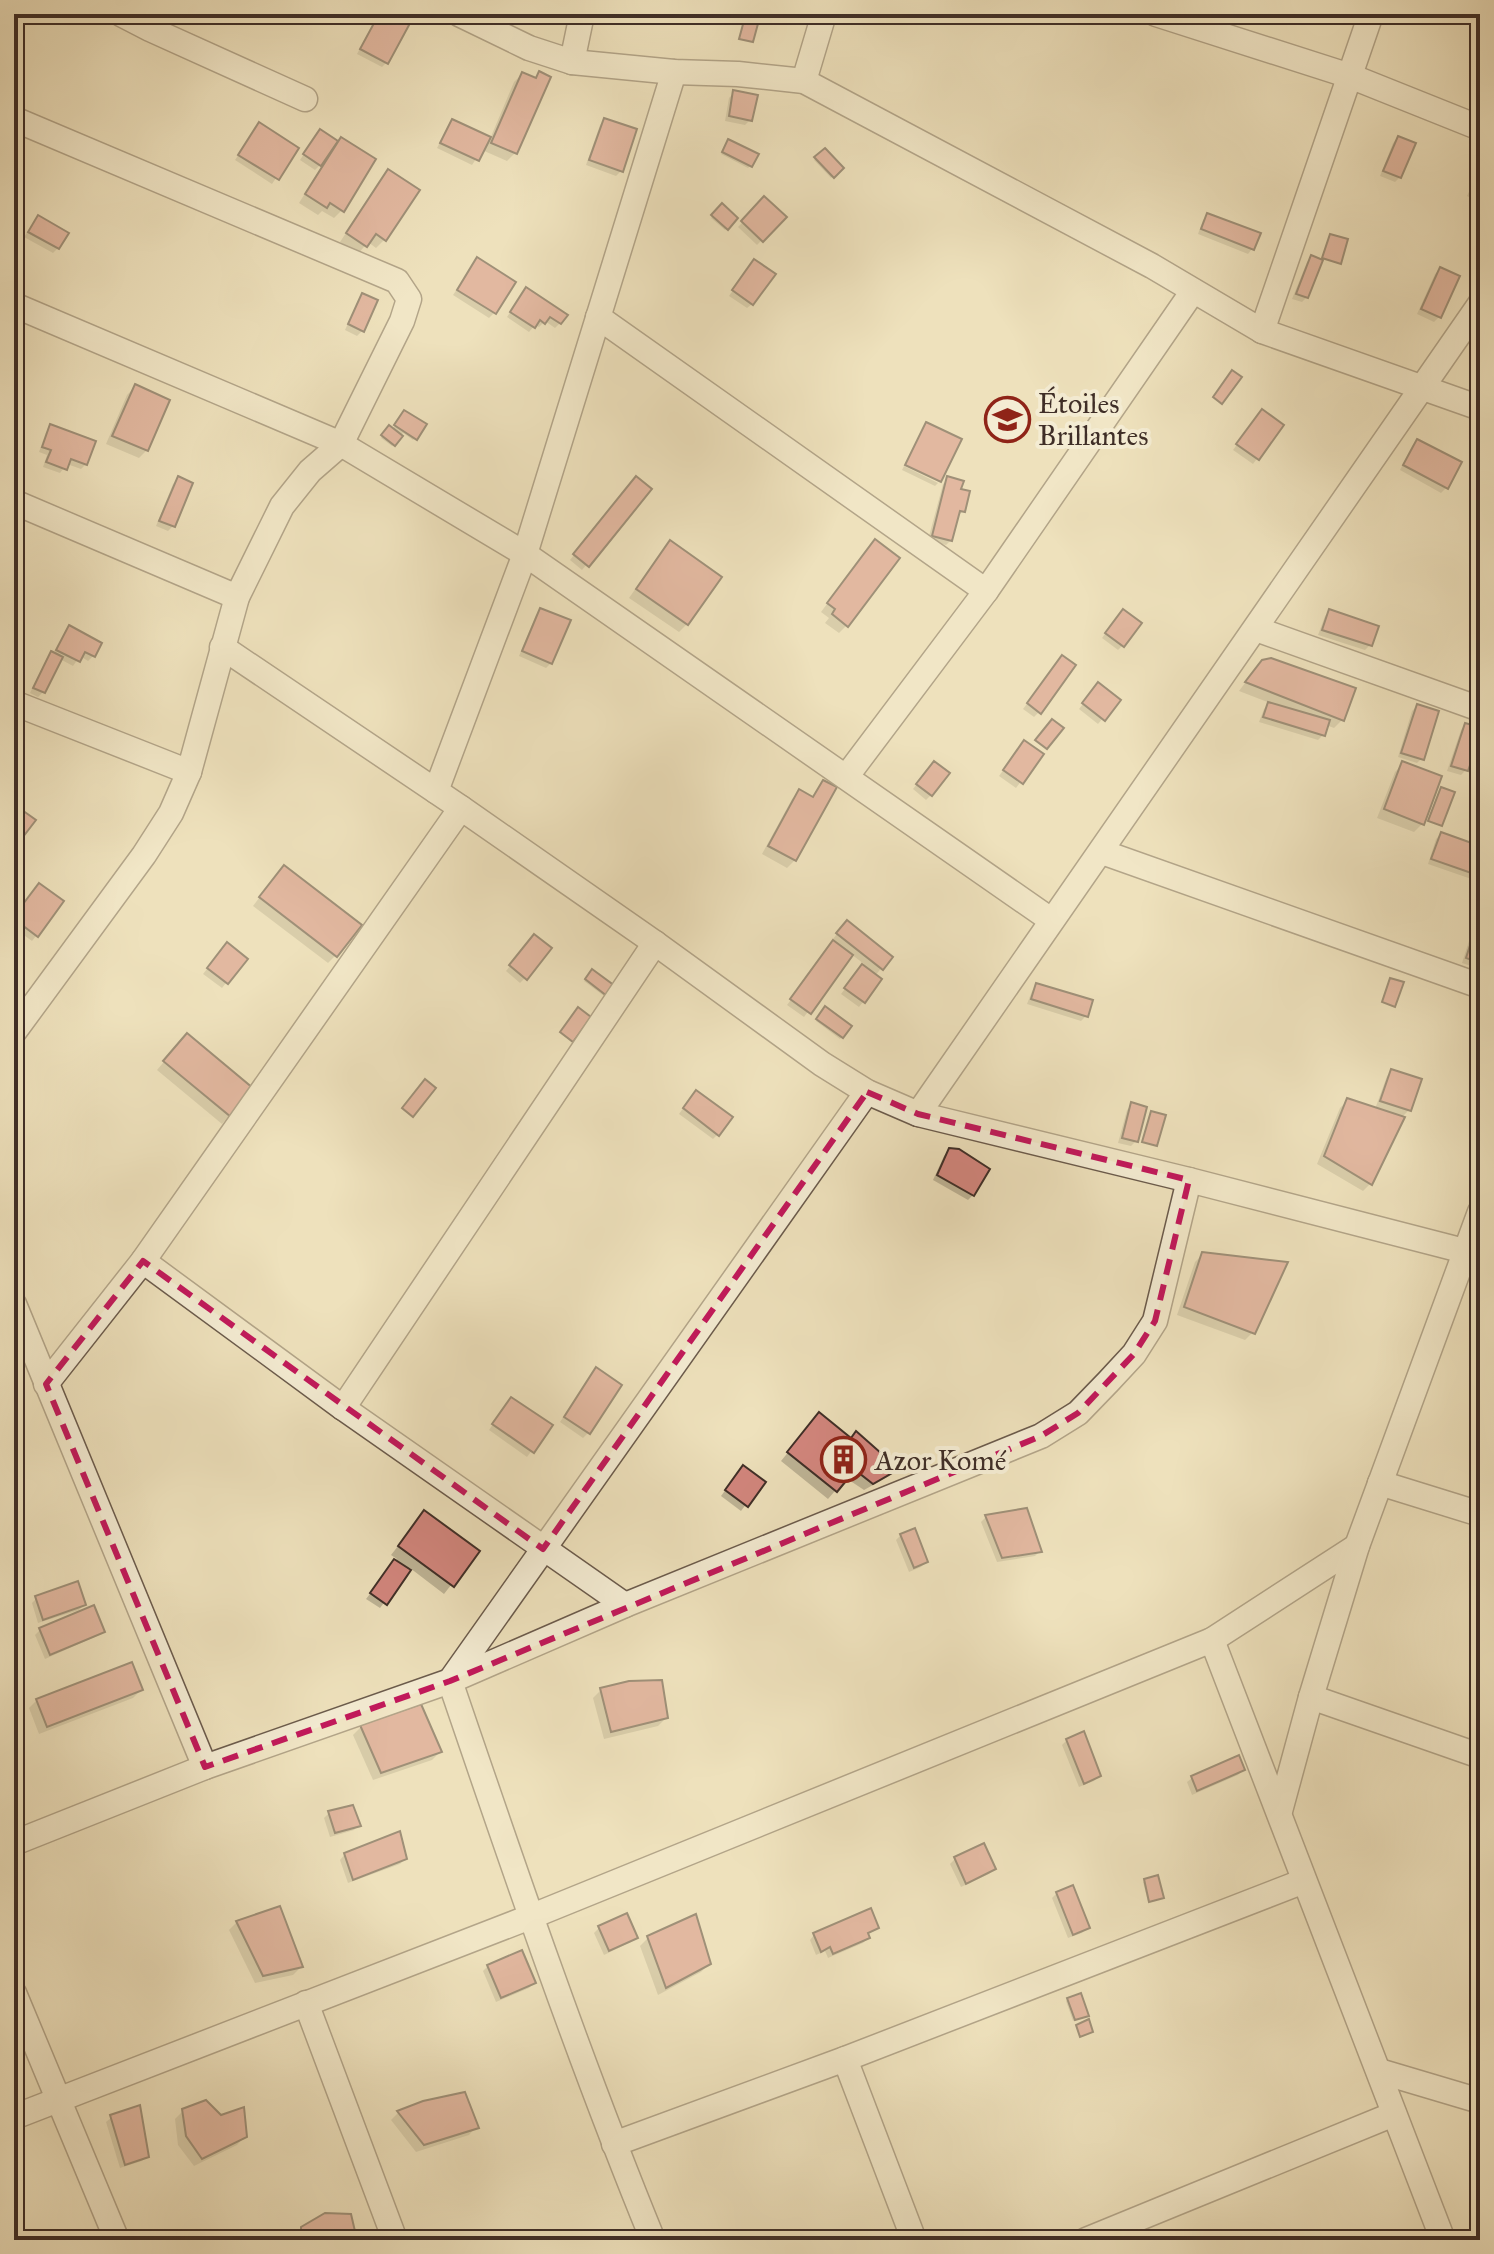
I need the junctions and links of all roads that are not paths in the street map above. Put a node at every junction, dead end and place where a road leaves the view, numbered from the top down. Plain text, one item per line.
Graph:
1 (121, 14) edge
2 (459, 14) edge
3 (582, 14) edge
4 (824, 14) edge
5 (1156, 14) edge
6 (1371, 14) edge
7 (1185, 19) edge
8 (572, 62) junction
9 (674, 72) junction
10 (1350, 76) junction
11 (804, 81) junction
12 (305, 99) dead end
13 (14, 119) edge
14 (1480, 128) edge
15 (1193, 291) junction
16 (1480, 304) edge
17 (14, 305) edge
18 (598, 317) junction
19 (1262, 331) junction
20 (1424, 387) junction
21 (1480, 408) edge
22 (341, 444) junction
23 (14, 502) edge
24 (525, 554) junction
25 (986, 591) junction
26 (237, 597) junction
27 (1256, 629) junction
28 (222, 647) junction
29 (14, 703) edge
30 (1480, 709) edge
31 (189, 772) junction
32 (846, 777) junction
33 (436, 791) junction
34 (461, 808) junction
35 (1102, 852) junction
36 (1051, 920) junction
37 (655, 943) junction
38 (1480, 986) edge
39 (14, 1032) edge
40 (867, 1092) junction
41 (918, 1114) junction
42 (1189, 1180) junction
43 (1480, 1212) edge
44 (1473, 1253) edge
45 (143, 1261) junction
46 (14, 1304) edge
47 (46, 1384) junction
48 (343, 1408) junction
49 (1380, 1483) junction
50 (1480, 1514) edge
51 (1357, 1546) junction
52 (543, 1549) junction
53 (625, 1605) junction
54 (1212, 1640) junction
55 (450, 1681) junction
56 (1311, 1697) junction
57 (1480, 1756) edge
58 (205, 1767) junction
59 (1280, 1811) junction
60 (14, 1843) edge
61 (1304, 1881) junction
62 (530, 1917) junction
63 (14, 1993) edge
64 (306, 2003) junction
65 (845, 2059) junction
66 (1379, 2071) junction
67 (57, 2100) junction
68 (1480, 2101) edge
69 (1394, 2114) junction
70 (14, 2117) edge
71 (614, 2144) junction
72 (117, 2240) edge
73 (395, 2240) edge
74 (653, 2240) edge
75 (914, 2240) edge
76 (1086, 2240) edge
77 (1443, 2240) edge

1 - 12 street
2 - 8 street
3 - 8 street
4 - 11 street
5 - 7 street
6 - 10 street
7 - 10 street
8 - 9 street
9 - 11 street
9 - 18 street
10 - 14 street
10 - 19 street
11 - 15 street
13 - 22 street
15 - 19 street
15 - 25 street
16 - 20 street
17 - 22 street
18 - 24 street
18 - 25 street
19 - 20 street
20 - 21 street
20 - 27 street
22 - 24 street
22 - 26 street
23 - 26 street
24 - 32 street
24 - 33 street
25 - 32 street
26 - 28 street
27 - 30 street
27 - 35 street
28 - 31 street
28 - 33 street
29 - 31 street
31 - 39 street
32 - 36 street
33 - 34 street
34 - 37 street
34 - 45 street
35 - 36 street
35 - 38 street
36 - 41 street
37 - 40 street
37 - 48 street
40 - 41 street
40 - 52 street
41 - 42 street
42 - 44 street
42 - 53 street
43 - 44 street
44 - 49 street
45 - 47 street
45 - 48 street
46 - 47 street
47 - 58 street
48 - 52 street
49 - 50 street
49 - 51 street
51 - 54 street
51 - 56 street
52 - 53 street
52 - 55 street
53 - 55 street
54 - 59 street
54 - 62 street
55 - 58 street
55 - 62 street
56 - 57 street
56 - 59 street
58 - 60 street
59 - 61 street
61 - 65 street
61 - 66 street
62 - 64 street
62 - 71 street
63 - 67 street
64 - 67 street
64 - 73 street
65 - 71 street
65 - 75 street
66 - 68 street
66 - 69 street
67 - 70 street
67 - 72 street
69 - 76 street
69 - 77 street
71 - 74 street

